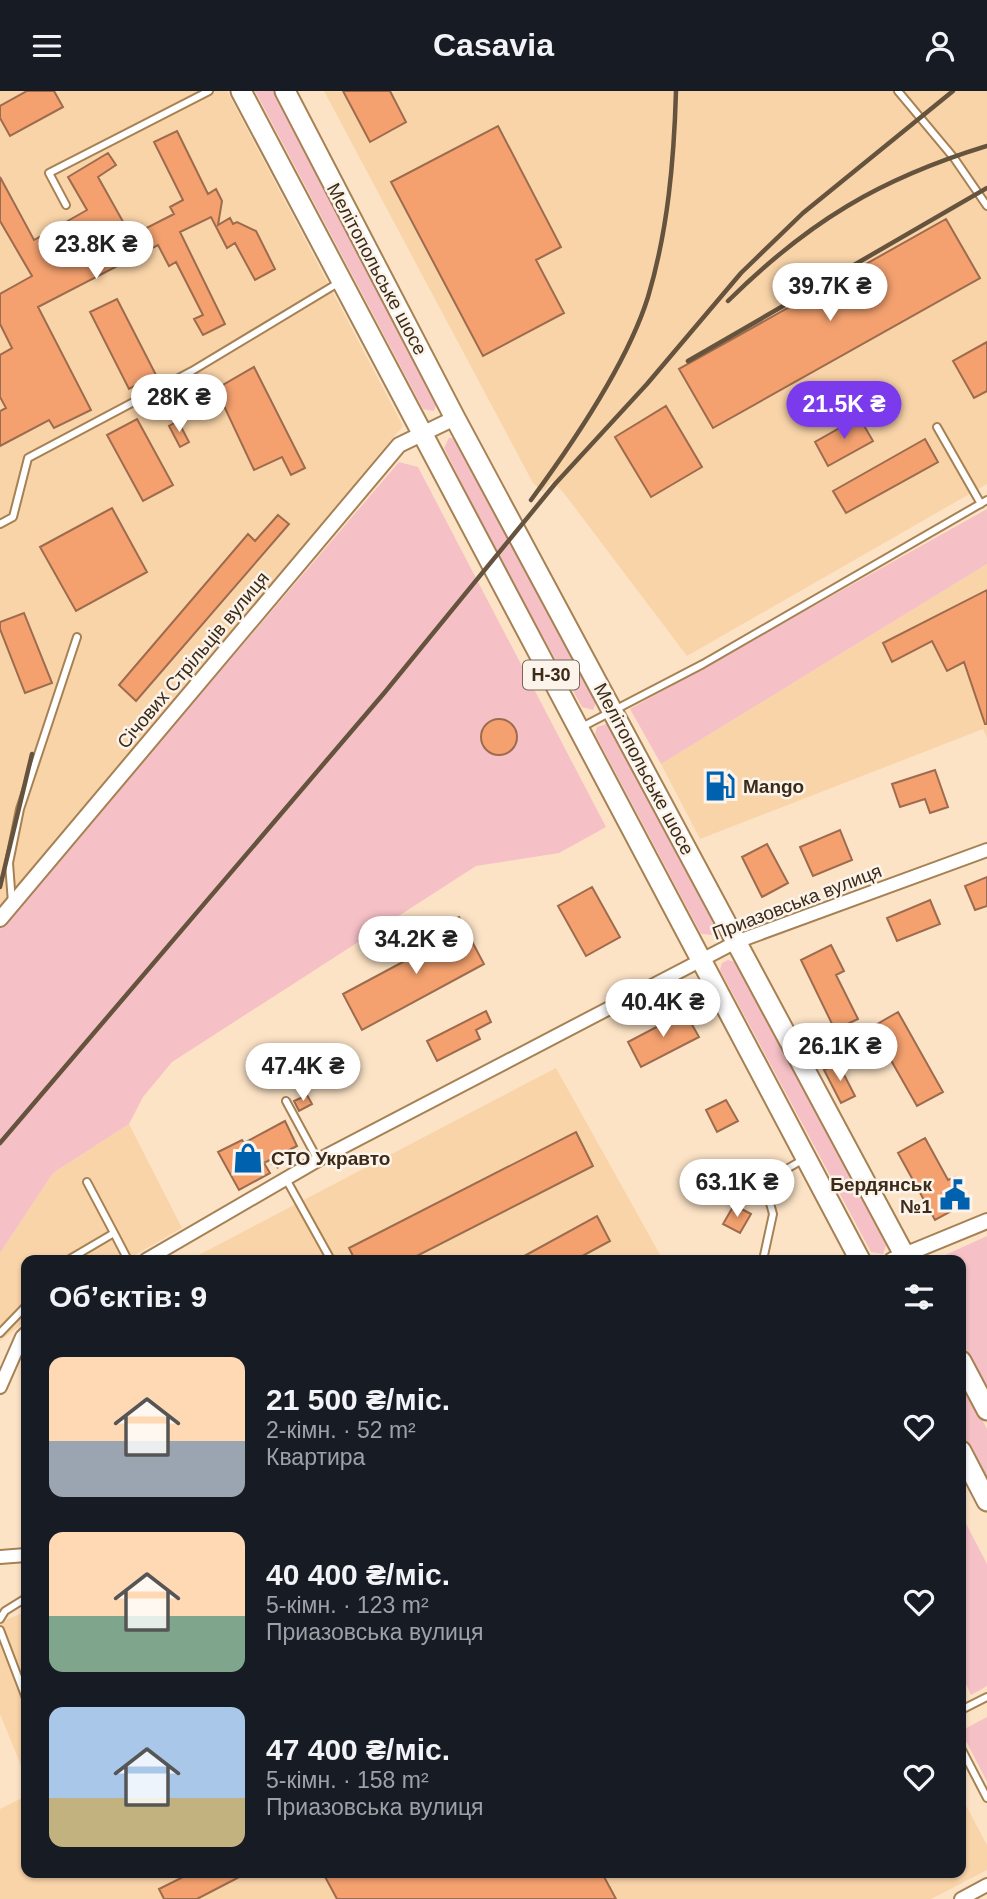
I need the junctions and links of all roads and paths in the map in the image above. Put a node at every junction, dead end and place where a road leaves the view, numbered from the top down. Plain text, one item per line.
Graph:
1 (209, 91) edge
2 (241, 91) edge
3 (285, 91) edge
4 (898, 91) edge
5 (66, 205) dead end
6 (987, 206) edge
7 (342, 281) junction
8 (456, 418) junction
9 (937, 427) dead end
10 (423, 434) junction
11 (984, 502) edge
12 (0, 524) edge
13 (77, 637) dead end
14 (613, 710) junction
15 (579, 729) junction
16 (987, 850) edge
17 (12, 905) junction
18 (0, 919) edge
19 (736, 942) junction
20 (701, 961) junction
21 (286, 1101) dead end
22 (806, 1158) junction
23 (318, 1160) junction
24 (285, 1179) junction
25 (87, 1182) dead end
26 (987, 1221) edge
27 (114, 1233) junction
28 (77, 1255) edge
29 (125, 1255) edge
30 (155, 1255) edge
31 (328, 1255) edge
32 (764, 1255) edge
33 (857, 1255) edge
34 (899, 1255) edge
35 (908, 1255) edge
36 (21, 1312) edge
37 (0, 1333) edge
38 (21, 1338) edge
39 (966, 1371) edge
40 (0, 1387) edge
41 (987, 1411) edge
42 (966, 1460) edge
43 (987, 1500) edge
44 (21, 1555) edge
45 (0, 1557) edge
46 (21, 1601) edge
47 (0, 1619) edge
48 (0, 1630) edge
49 (21, 1685) edge
50 (987, 1697) edge
51 (966, 1708) edge
52 (966, 1758) edge
53 (987, 1798) edge
54 (987, 1885) edge
55 (961, 1899) edge

1 - 5 lane
2 - 7 main road, Мелітопольське шосе / Н-30
3 - 8 main road, Мелітопольське шосе / Н-30
4 - 6 lane
7 - 10 main road, Мелітопольське шосе / Н-30
7 - 12 lane
8 - 10 street, Січових Стрільців вулиця
8 - 14 main road, Мелітопольське шосе / Н-30
9 - 11 lane
10 - 15 main road, Мелітопольське шосе / Н-30
10 - 17 street, Січових Стрільців вулиця
11 - 14 lane
13 - 17 lane
14 - 15 lane
14 - 19 main road, Мелітопольське шосе / Н-30
15 - 20 main road, Мелітопольське шосе / Н-30
16 - 19 street, Приазовська вулиця
17 - 18 street, Січових Стрільців вулиця
19 - 20 street, Приазовська вулиця
19 - 34 main road, Мелітопольське шосе / Н-30
20 - 22 main road, Мелітопольське шосе / Н-30
20 - 23 street, Приазовська вулиця
21 - 23 lane
22 - 32 lane
22 - 33 main road, Мелітопольське шосе / Н-30
23 - 24 street, Приазовська вулиця
24 - 30 street, Приазовська вулиця
24 - 31 lane
25 - 27 lane
26 - 35 street
27 - 28 lane
27 - 29 lane
36 - 37 lane
38 - 40 street
39 - 41 main road
42 - 43 main road
44 - 45 street
46 - 47 lane
48 - 49 lane
50 - 51 lane
52 - 53 lane
54 - 55 street

